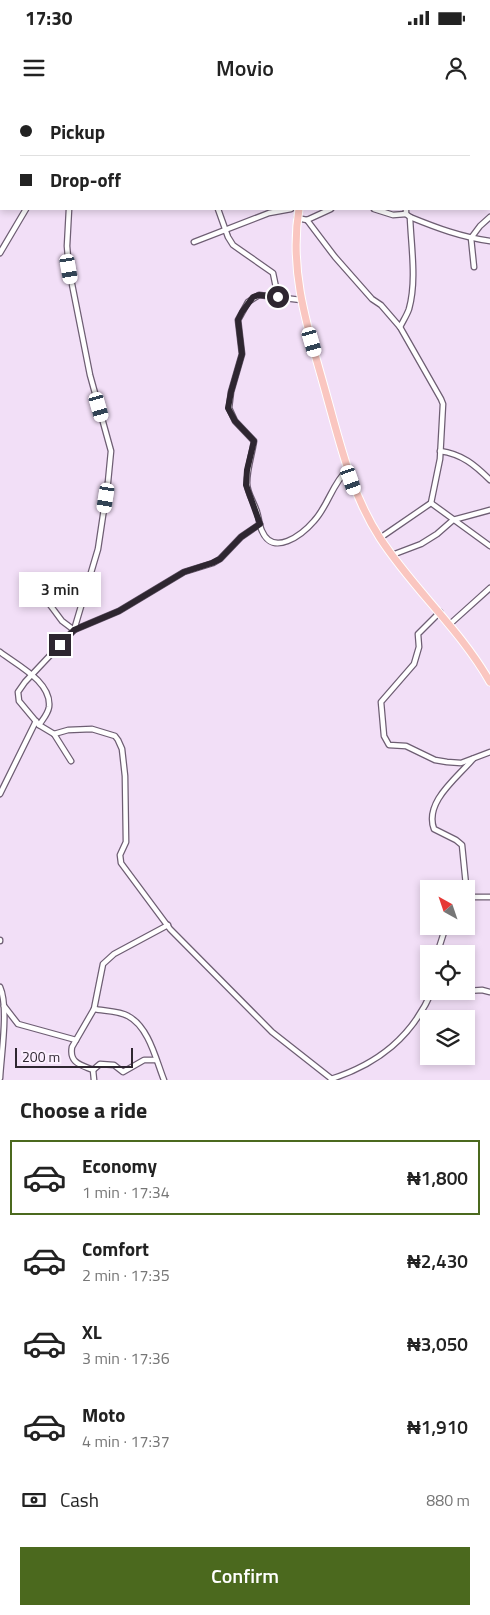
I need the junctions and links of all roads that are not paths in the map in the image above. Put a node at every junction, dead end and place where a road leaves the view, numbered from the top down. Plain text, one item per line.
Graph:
1 (25, 210) edge
2 (69, 210) edge
3 (218, 210) edge
4 (284, 210) edge
5 (299, 210) edge
6 (329, 210) edge
7 (377, 210) edge
8 (407, 213) edge
9 (490, 217) edge
10 (297, 218) junction
11 (307, 220) junction
12 (227, 230) junction
13 (471, 238) junction
14 (490, 241) edge
15 (194, 242) dead end
16 (0, 253) edge
17 (474, 267) dead end
18 (278, 297) junction
19 (301, 300) junction
20 (400, 327) junction
21 (440, 451) junction
22 (348, 470) junction
23 (490, 480) edge
24 (431, 503) junction
25 (490, 510) edge
26 (454, 520) junction
27 (260, 524) junction
28 (380, 538) junction
29 (490, 546) edge
30 (392, 555) junction
31 (30, 581) dead end
32 (490, 588) edge
33 (440, 612) junction
34 (450, 624) junction
35 (74, 630) junction
36 (0, 652) edge
37 (31, 676) junction
38 (490, 682) edge
39 (38, 723) junction
40 (54, 734) junction
41 (490, 752) edge
42 (473, 758) junction
43 (71, 761) dead end
44 (0, 794) edge
45 (465, 880) edge
46 (475, 896) edge
47 (490, 897) edge
48 (168, 925) junction
49 (0, 987) edge
50 (475, 990) edge
51 (490, 992) edge
52 (427, 1000) edge
53 (3, 1004) junction
54 (94, 1010) junction
55 (76, 1040) junction
56 (156, 1060) junction
57 (93, 1070) junction
58 (0, 1078) edge
59 (342, 1078) edge
60 (94, 1080) edge
61 (164, 1080) edge
62 (331, 1080) edge

1 - 16 street
2 - 35 street
3 - 12 street
4 - 12 street
5 - 10 main road
6 - 11 street
7 - 8 street
8 - 13 street
8 - 20 street
9 - 13 street
10 - 11 street
10 - 19 main road
11 - 20 street
12 - 15 street
12 - 18 street
13 - 14 street
13 - 17 street
18 - 19 street
18 - 27 street
19 - 22 main road
20 - 21 street
21 - 23 street
21 - 24 street
22 - 27 street
22 - 28 main road
24 - 26 street
24 - 28 street
25 - 26 street
26 - 29 street
26 - 30 street
27 - 35 street
28 - 30 main road
30 - 33 main road
31 - 35 street
32 - 34 street
33 - 34 main road
33 - 42 street
34 - 38 main road
35 - 37 street
36 - 37 street
37 - 39 street
37 - 39 street
39 - 40 street
39 - 44 street
40 - 43 street
40 - 48 street
41 - 42 street
42 - 45 street
46 - 47 street
48 - 54 street
48 - 62 street
49 - 53 street
50 - 51 street
52 - 59 street
53 - 55 street
53 - 58 street
54 - 55 street
54 - 56 street
55 - 57 street
56 - 57 street
56 - 61 street
57 - 60 street
59 - 62 street

